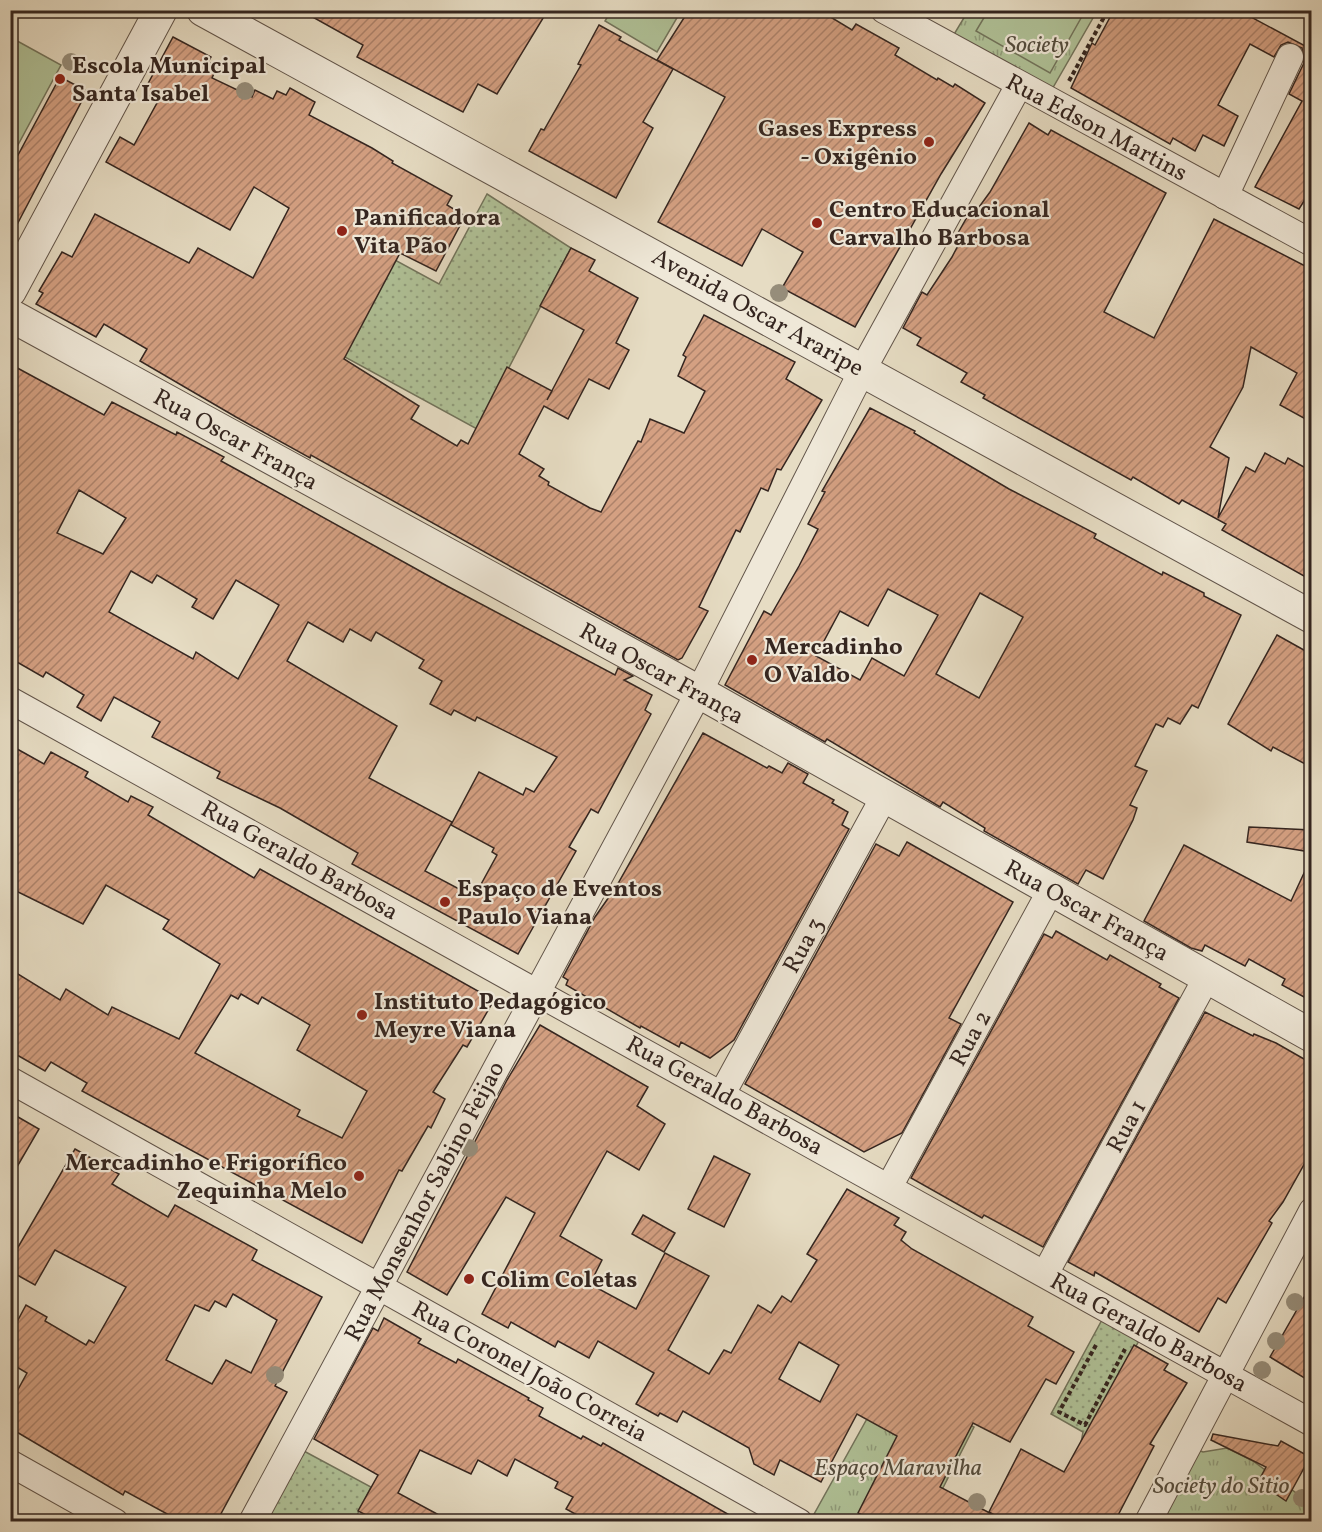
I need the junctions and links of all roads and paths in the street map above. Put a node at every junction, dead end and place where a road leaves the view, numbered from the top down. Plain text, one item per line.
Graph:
1 (161, 10) edge
2 (203, 10) edge
3 (884, 10) edge
4 (1108, 10) edge
5 (1290, 57) dead end
6 (1019, 85) junction
7 (1056, 105) junction
8 (1225, 196) junction
9 (1311, 243) edge
10 (10, 291) edge
11 (10, 315) edge
12 (863, 369) junction
13 (1311, 617) edge
14 (699, 692) junction
15 (10, 700) edge
16 (884, 797) junction
17 (1051, 890) junction
18 (1207, 977) junction
19 (537, 991) junction
20 (1311, 1036) edge
21 (10, 1080) edge
22 (722, 1094) junction
23 (889, 1187) junction
24 (1311, 1211) edge
25 (1046, 1274) junction
26 (378, 1287) junction
27 (1138, 1325) junction
28 (1096, 1345) dead end
29 (1225, 1375) junction
30 (1311, 1423) edge
31 (10, 1463) edge
32 (115, 1521) edge
33 (252, 1521) edge
34 (799, 1521) edge
35 (1148, 1521) edge

1 - 10 street
2 - 12 street, Avenida Oscar Araripe
3 - 6 street, Rua Edson Martins
4 - 7 path
5 - 8 street
6 - 7 street, Rua Edson Martins
6 - 12 street, Rua Monsenhor Sabino Feijao
7 - 8 street, Rua Edson Martins
8 - 9 street, Rua Edson Martins
11 - 14 street, Rua Oscar França
12 - 13 street, Avenida Oscar Araripe
12 - 14 street, Rua Monsenhor Sabino Feijao
14 - 16 street, Rua Oscar França
14 - 19 street, Rua Monsenhor Sabino Feijao
15 - 19 street, Rua Geraldo Barbosa
16 - 17 street, Rua Oscar França
16 - 22 street, Rua 3
17 - 18 street, Rua Oscar França
17 - 23 street, Rua 2
18 - 20 street, Rua Oscar França
18 - 25 street, Rua 1
19 - 22 street, Rua Geraldo Barbosa
19 - 26 street, Rua Monsenhor Sabino Feijao
21 - 26 street, Rua Coronel João Correia
22 - 23 street, Rua Geraldo Barbosa
23 - 25 street, Rua Geraldo Barbosa
24 - 29 street
25 - 27 street, Rua Geraldo Barbosa
26 - 33 street, Rua Monsenhor Sabino Feijao
26 - 34 street, Rua Coronel João Correia
27 - 28 path
27 - 29 street, Rua Geraldo Barbosa
29 - 30 street, Rua Geraldo Barbosa
29 - 35 street
31 - 32 street

